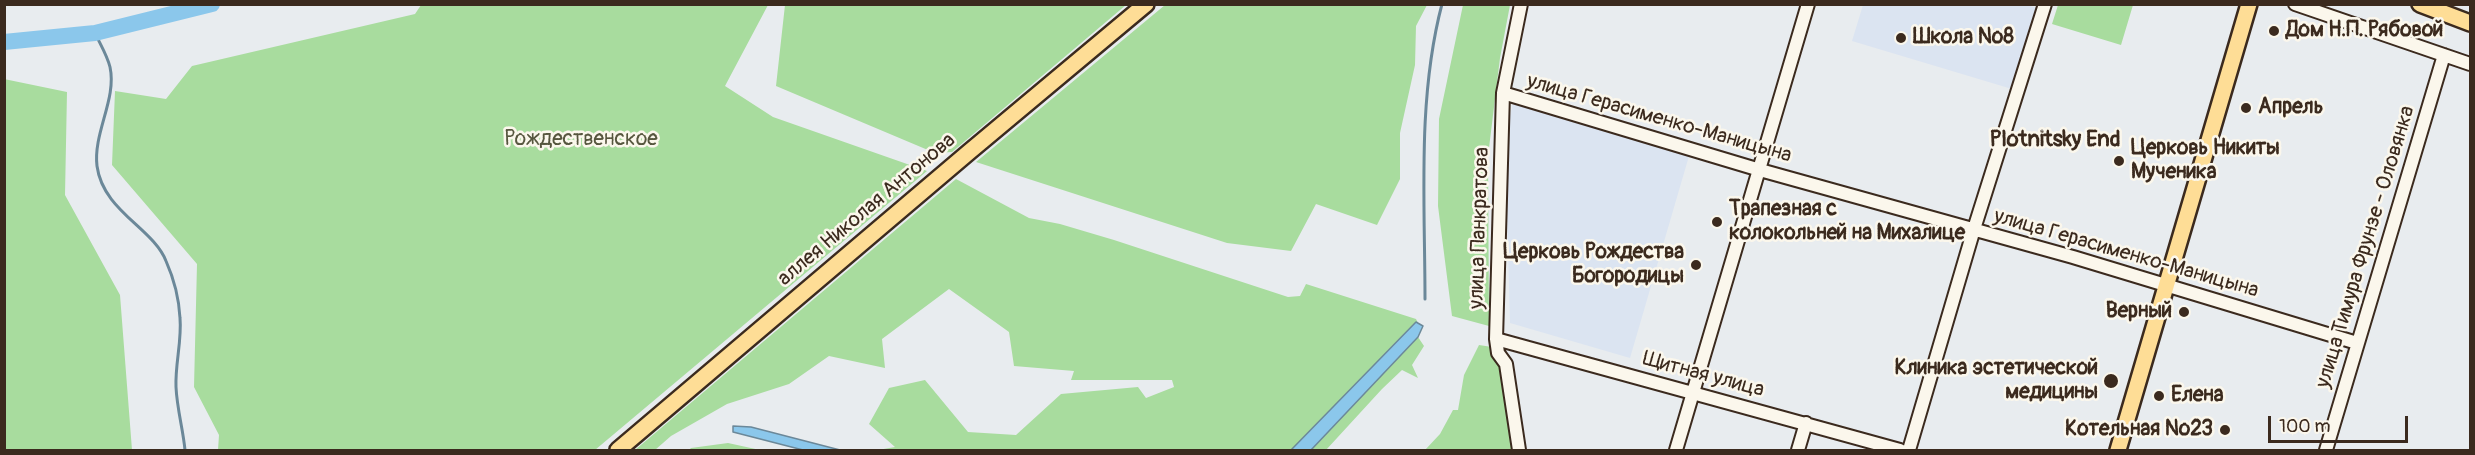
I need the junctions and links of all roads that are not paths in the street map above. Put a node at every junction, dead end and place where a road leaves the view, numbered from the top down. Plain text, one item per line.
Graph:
1 (1146, 4) edge
2 (1521, 4) edge
3 (1808, 4) edge
4 (2045, 4) edge
5 (2249, 4) edge
6 (2295, 4) edge
7 (2420, 4) edge
8 (2470, 22) edge
9 (2444, 55) junction
10 (2470, 64) edge
11 (1503, 93) junction
12 (1760, 170) junction
13 (1974, 229) junction
14 (2166, 285) junction
15 (1496, 339) junction
16 (2357, 343) junction
17 (1693, 392) junction
18 (1806, 423) junction
19 (618, 450) edge
20 (1520, 450) edge
21 (1676, 450) edge
22 (1798, 450) edge
23 (1900, 450) edge
24 (1909, 450) edge
25 (2118, 450) edge
26 (2326, 450) edge

1 - 19 main road, аллея Николая Антонова
2 - 11 street, улица Панкратова
3 - 12 street
4 - 13 street
5 - 14 main road
6 - 9 street
7 - 8 main road
9 - 10 street
9 - 16 street, улица Тимура Фрунзе - Оловянка
11 - 12 street, улица Герасименко-Маницына
11 - 15 street, улица Панкратова
12 - 13 street, улица Герасименко-Маницына
12 - 17 street
13 - 14 street, улица Герасименко-Маницына
13 - 24 street
14 - 16 street, улица Герасименко-Маницына
14 - 25 main road
15 - 17 street, Щитная улица
15 - 20 street, улица Панкратова
16 - 26 street, улица Тимура Фрунзе - Оловянка
17 - 18 street, Щитная улица
17 - 21 street
18 - 22 street
18 - 23 street, Щитная улица

